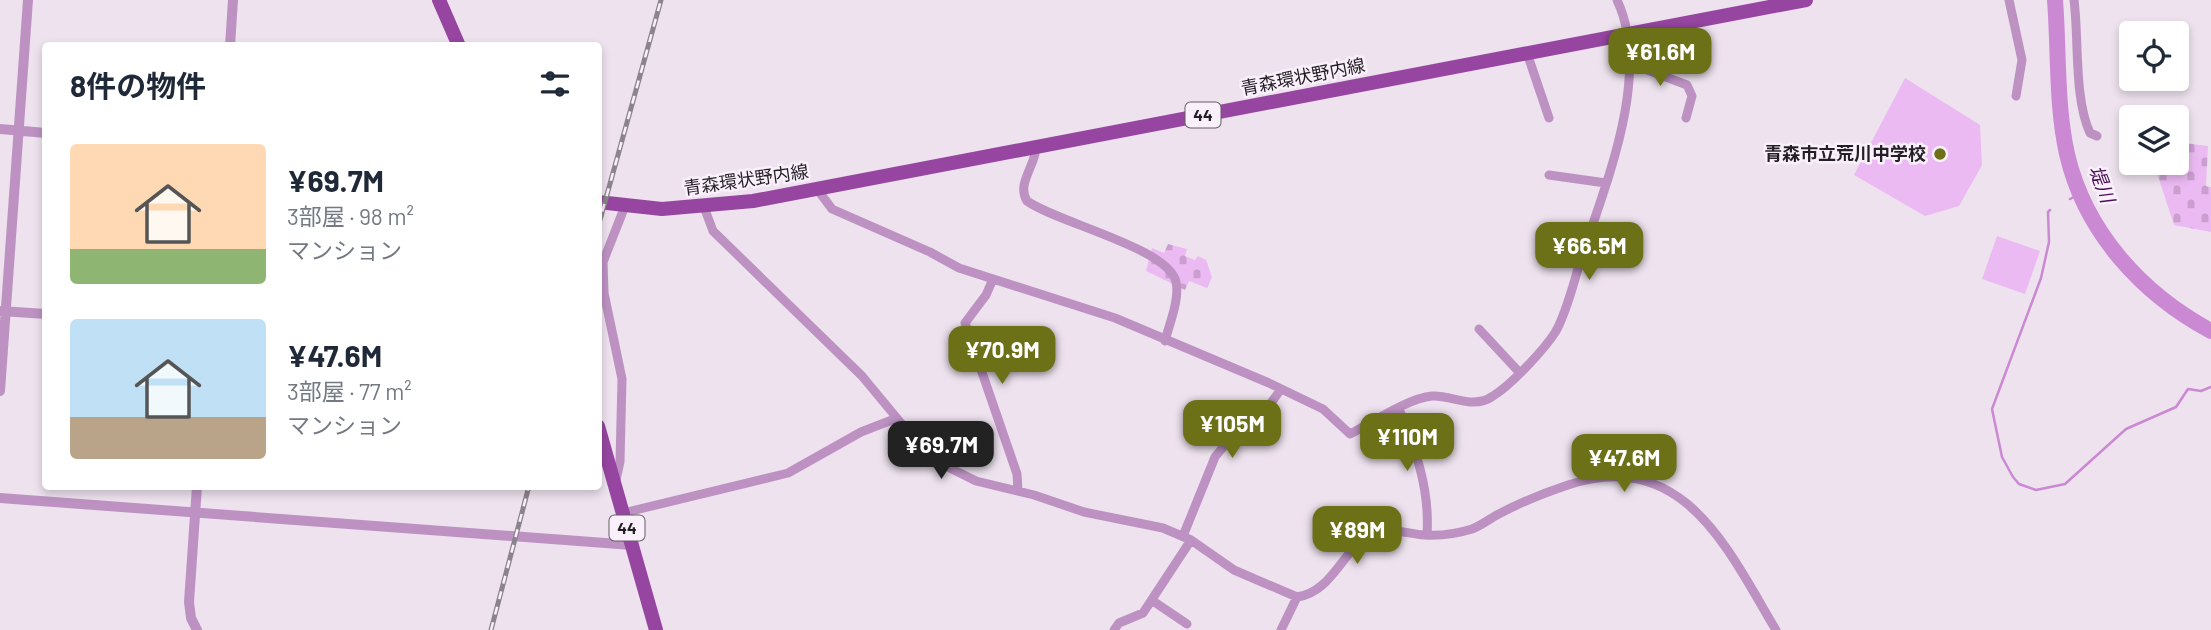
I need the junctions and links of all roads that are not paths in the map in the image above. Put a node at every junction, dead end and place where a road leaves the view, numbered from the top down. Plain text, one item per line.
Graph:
1 (28, 0) edge
2 (233, 0) edge
3 (439, 0) edge
4 (1617, 0) edge
5 (1806, 0) edge
6 (2009, 0) edge
7 (2074, 0) edge
8 (1629, 33) junction
9 (230, 42) edge
10 (456, 42) edge
11 (1527, 53) junction
12 (1629, 63) junction
13 (2017, 96) dead end
14 (1549, 118) dead end
15 (1686, 118) dead end
16 (0, 129) edge
17 (19, 131) junction
18 (42, 133) edge
19 (2097, 136) dead end
20 (1036, 147) junction
21 (1549, 175) dead end
22 (1606, 183) junction
23 (817, 189) junction
24 (602, 203) edge
25 (625, 206) junction
26 (704, 208) junction
27 (993, 279) junction
28 (3, 311) edge
29 (42, 314) edge
30 (1479, 329) dead end
31 (1166, 341) junction
32 (1519, 372) junction
33 (1280, 388) junction
34 (0, 391) edge
35 (1399, 410) junction
36 (897, 418) junction
37 (602, 440) edge
38 (615, 486) junction
39 (197, 490) edge
40 (1018, 491) junction
41 (0, 498) edge
42 (195, 513) junction
43 (623, 513) junction
44 (1427, 535) junction
45 (1187, 538) junction
46 (632, 545) junction
47 (1297, 597) junction
48 (1153, 601) junction
49 (1187, 624) dead end
50 (197, 630) edge
51 (656, 630) edge
52 (1114, 630) edge
53 (1280, 630) edge
54 (1776, 630) edge

1 - 17 street
2 - 9 street
3 - 10 main road
4 - 8 street
5 - 8 main road, 青森環状野内線 / 44
6 - 13 street
7 - 19 street
8 - 11 main road, 青森環状野内線 / 44
8 - 12 street
11 - 14 street
11 - 20 main road, 青森環状野内線 / 44
12 - 15 street
12 - 22 street
16 - 17 street
17 - 18 street
17 - 28 street
20 - 23 main road, 青森環状野内線 / 44
20 - 31 street
21 - 22 street
22 - 32 street
23 - 26 main road, 青森環状野内線 / 44
23 - 27 street
24 - 25 main road, 青森環状野内線 / 44
25 - 26 main road, 青森環状野内線 / 44
25 - 38 street
26 - 36 street
27 - 31 street
27 - 40 street
28 - 29 street
28 - 34 street
30 - 32 street
31 - 33 street
32 - 35 street
33 - 35 street
33 - 45 street
35 - 44 street
36 - 40 street
36 - 43 street
37 - 38 main road, 44
38 - 43 main road, 44
39 - 42 street
40 - 45 street
41 - 42 street
42 - 46 street
42 - 50 street
43 - 46 main road, 44
44 - 47 street
44 - 54 street
45 - 47 street
45 - 48 street
46 - 51 main road, 44
47 - 53 street
48 - 49 street
48 - 52 street

